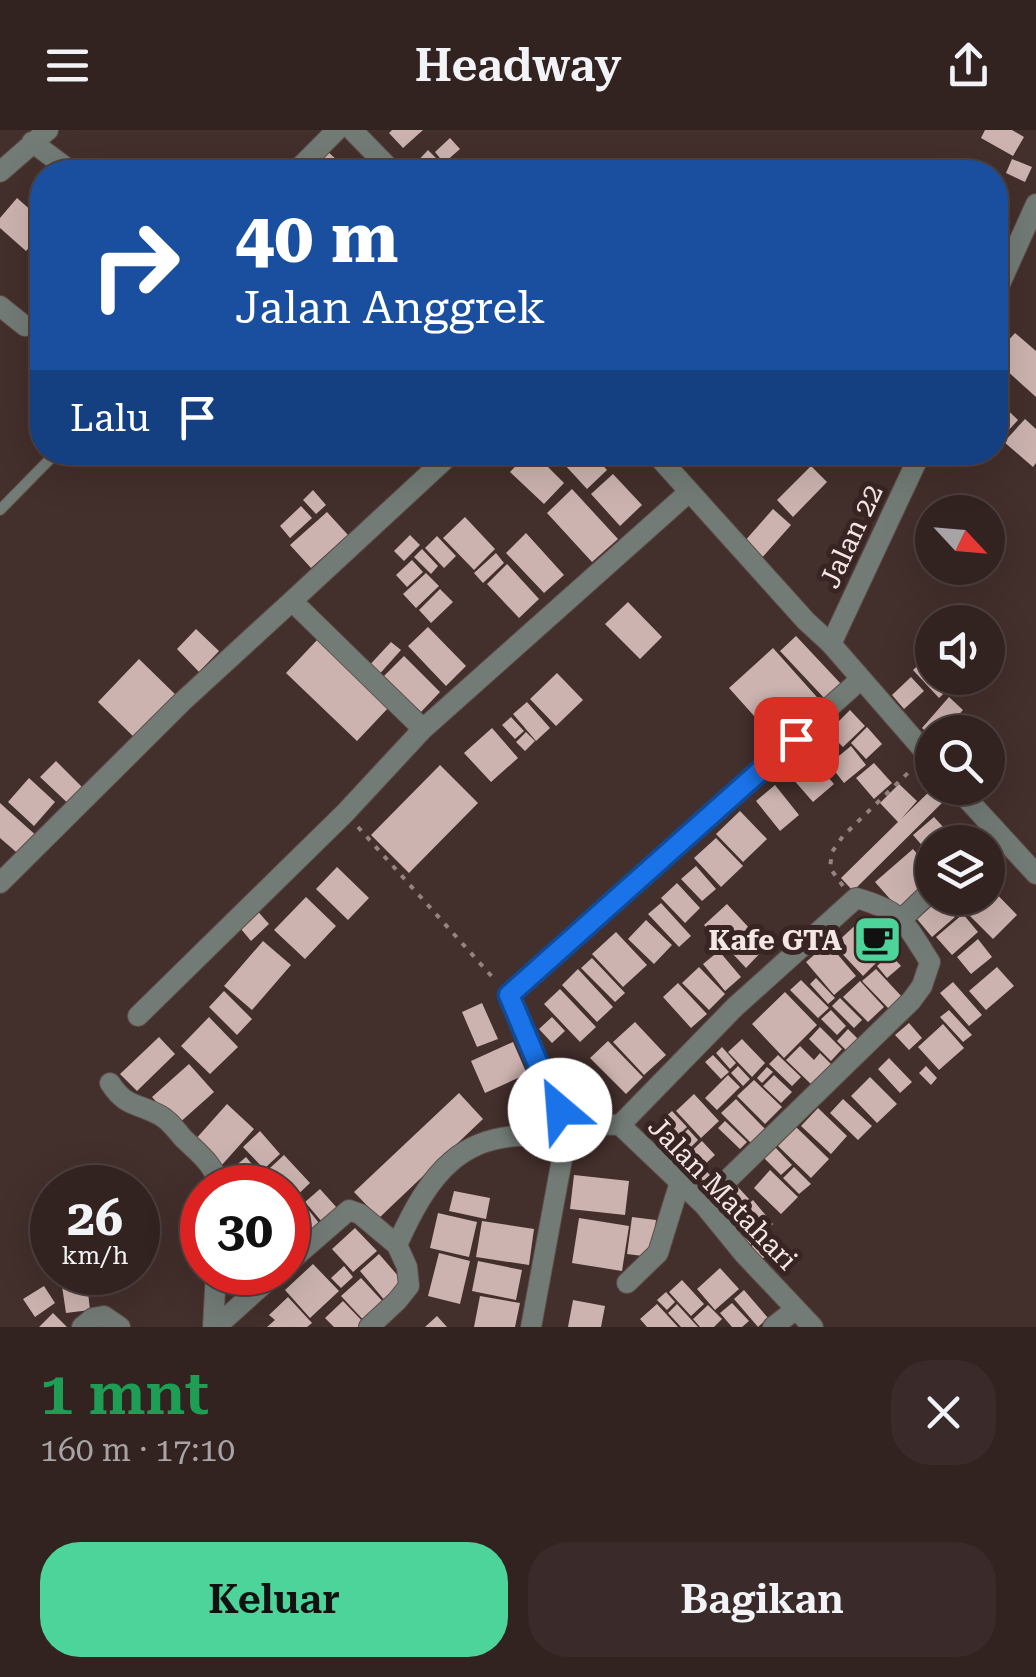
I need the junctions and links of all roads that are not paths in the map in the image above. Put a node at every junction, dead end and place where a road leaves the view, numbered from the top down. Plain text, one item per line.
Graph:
1 (336, 130) edge
2 (352, 130) edge
3 (40, 136) edge
4 (61, 160) edge
5 (307, 160) edge
6 (381, 160) edge
7 (2, 167) edge
8 (1036, 204) edge
9 (1008, 265) edge
10 (0, 306) edge
11 (25, 326) dead end
12 (44, 465) edge
13 (440, 465) edge
14 (665, 465) edge
15 (915, 465) edge
16 (689, 492) junction
17 (0, 510) edge
18 (292, 601) junction
19 (831, 644) junction
20 (862, 678) junction
21 (423, 729) junction
22 (915, 740) edge
23 (1005, 850) edge
24 (1036, 874) edge
25 (0, 883) edge
26 (915, 907) edge
27 (902, 920) junction
28 (138, 1016) dead end
29 (110, 1082) dead end
30 (574, 1116) junction
31 (620, 1126) junction
32 (558, 1141) junction
33 (210, 1165) edge
34 (680, 1182) junction
35 (704, 1206) junction
36 (310, 1244) edge
37 (397, 1245) junction
38 (628, 1284) dead end
39 (216, 1295) edge
40 (251, 1295) edge
41 (796, 1309) junction
42 (82, 1327) edge
43 (120, 1327) edge
44 (215, 1327) edge
45 (369, 1327) edge
46 (531, 1327) edge
47 (774, 1327) edge
48 (813, 1327) edge

1 - 5 street
2 - 6 street
3 - 4 street
3 - 7 street
8 - 9 street
10 - 11 street
12 - 17 lane
13 - 18 street
14 - 16 street
15 - 19 street, Jalan 22
16 - 19 street
16 - 21 street
18 - 21 street
18 - 25 street
19 - 20 street
20 - 22 street
20 - 30 street
21 - 28 street
23 - 24 street
26 - 27 street
27 - 31 street
27 - 35 street
29 - 33 street
30 - 31 street, Jalan Matahari
30 - 32 street
30 - 32 street
31 - 34 street, Jalan Matahari
32 - 37 street
32 - 46 street
34 - 35 street, Jalan Matahari
34 - 38 street
35 - 41 street, Jalan Matahari
36 - 37 street
37 - 45 street
39 - 44 street
40 - 44 street
41 - 47 street
41 - 48 street, Jalan Matahari
42 - 43 street

